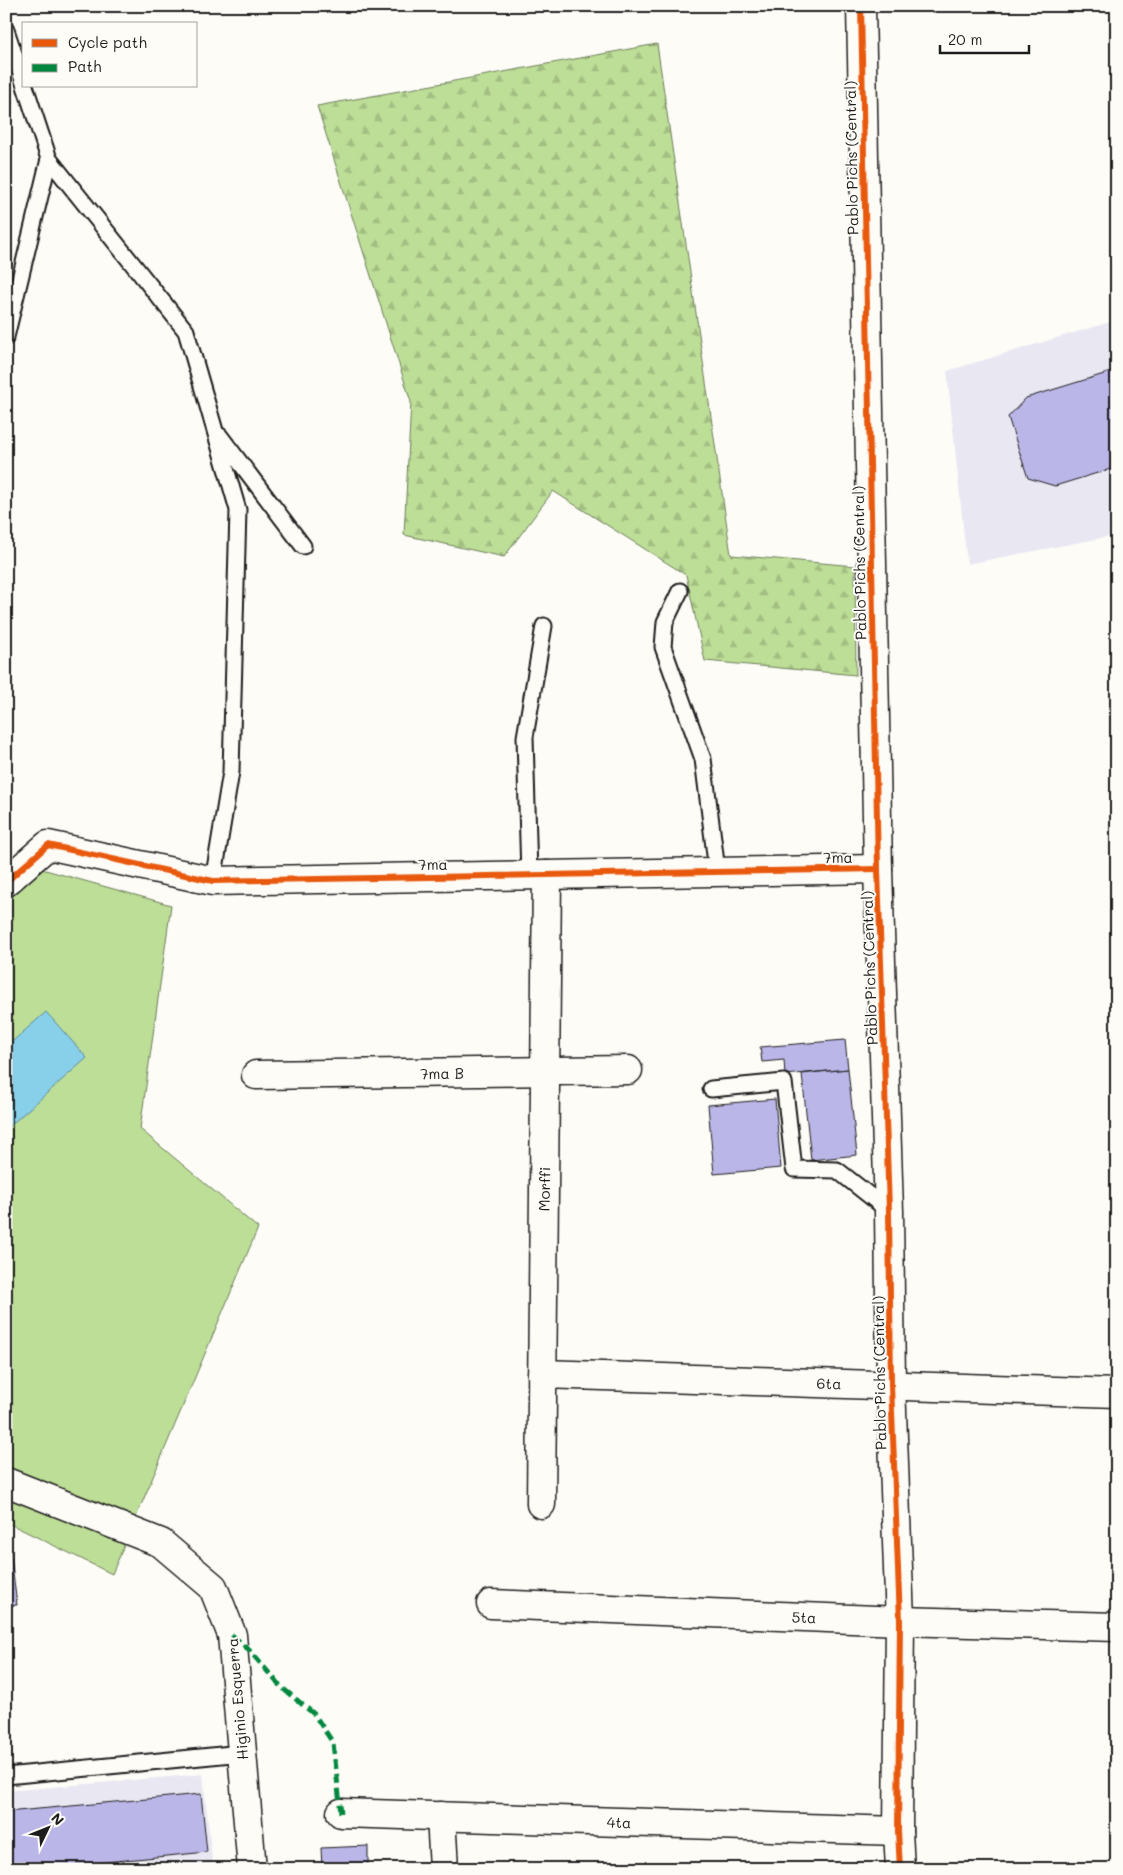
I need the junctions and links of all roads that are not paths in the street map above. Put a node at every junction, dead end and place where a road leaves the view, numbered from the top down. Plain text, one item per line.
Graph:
1 (861, 6) edge
2 (6, 30) edge
3 (22, 78) edge
4 (25, 88) edge
5 (49, 159) junction
6 (6, 337) edge
7 (214, 429) junction
8 (303, 546) dead end
9 (680, 591) dead end
10 (544, 626) dead end
11 (878, 869) junction
12 (717, 872) junction
13 (538, 875) junction
14 (213, 881) junction
15 (6, 882) edge
16 (628, 1070) dead end
17 (545, 1071) junction
18 (256, 1075) dead end
19 (711, 1089) dead end
20 (889, 1211) junction
21 (542, 1374) junction
22 (891, 1386) junction
23 (1117, 1393) edge
24 (6, 1482) edge
25 (541, 1504) dead end
26 (491, 1604) dead end
27 (900, 1620) junction
28 (1117, 1627) edge
29 (242, 1753) junction
30 (6, 1776) edge
31 (341, 1813) dead end
32 (441, 1816) junction
33 (898, 1831) junction
34 (252, 1869) edge
35 (444, 1869) edge
36 (900, 1869) edge

1 - 11 street, Pablo Pichs (Central)
2 - 3 lane
4 - 5 lane
5 - 6 lane
5 - 7 lane
7 - 8 lane
7 - 14 lane
9 - 12 lane
10 - 13 lane
11 - 12 street, 7ma
11 - 20 street, Pablo Pichs (Central)
12 - 13 street, 7ma
13 - 14 street, 7ma
13 - 17 street, Morffi
14 - 15 street, 7ma
16 - 17 street, 7ma B
17 - 18 street, 7ma B
17 - 21 street, Morffi
19 - 20 lane
20 - 22 street, Pablo Pichs (Central)
21 - 22 street, 6ta
21 - 25 street, Morffi
22 - 23 street, 6ta
22 - 27 street, Pablo Pichs (Central)
24 - 29 street, Higinio Esquerra
26 - 27 street, 5ta
27 - 28 street, 5ta
27 - 33 street, Pablo Pichs (Central)
29 - 30 lane
29 - 34 street, Higinio Esquerra
31 - 32 street, 4ta
32 - 33 street, 4ta
32 - 35 street
33 - 36 street, Pablo Pichs (Central)

